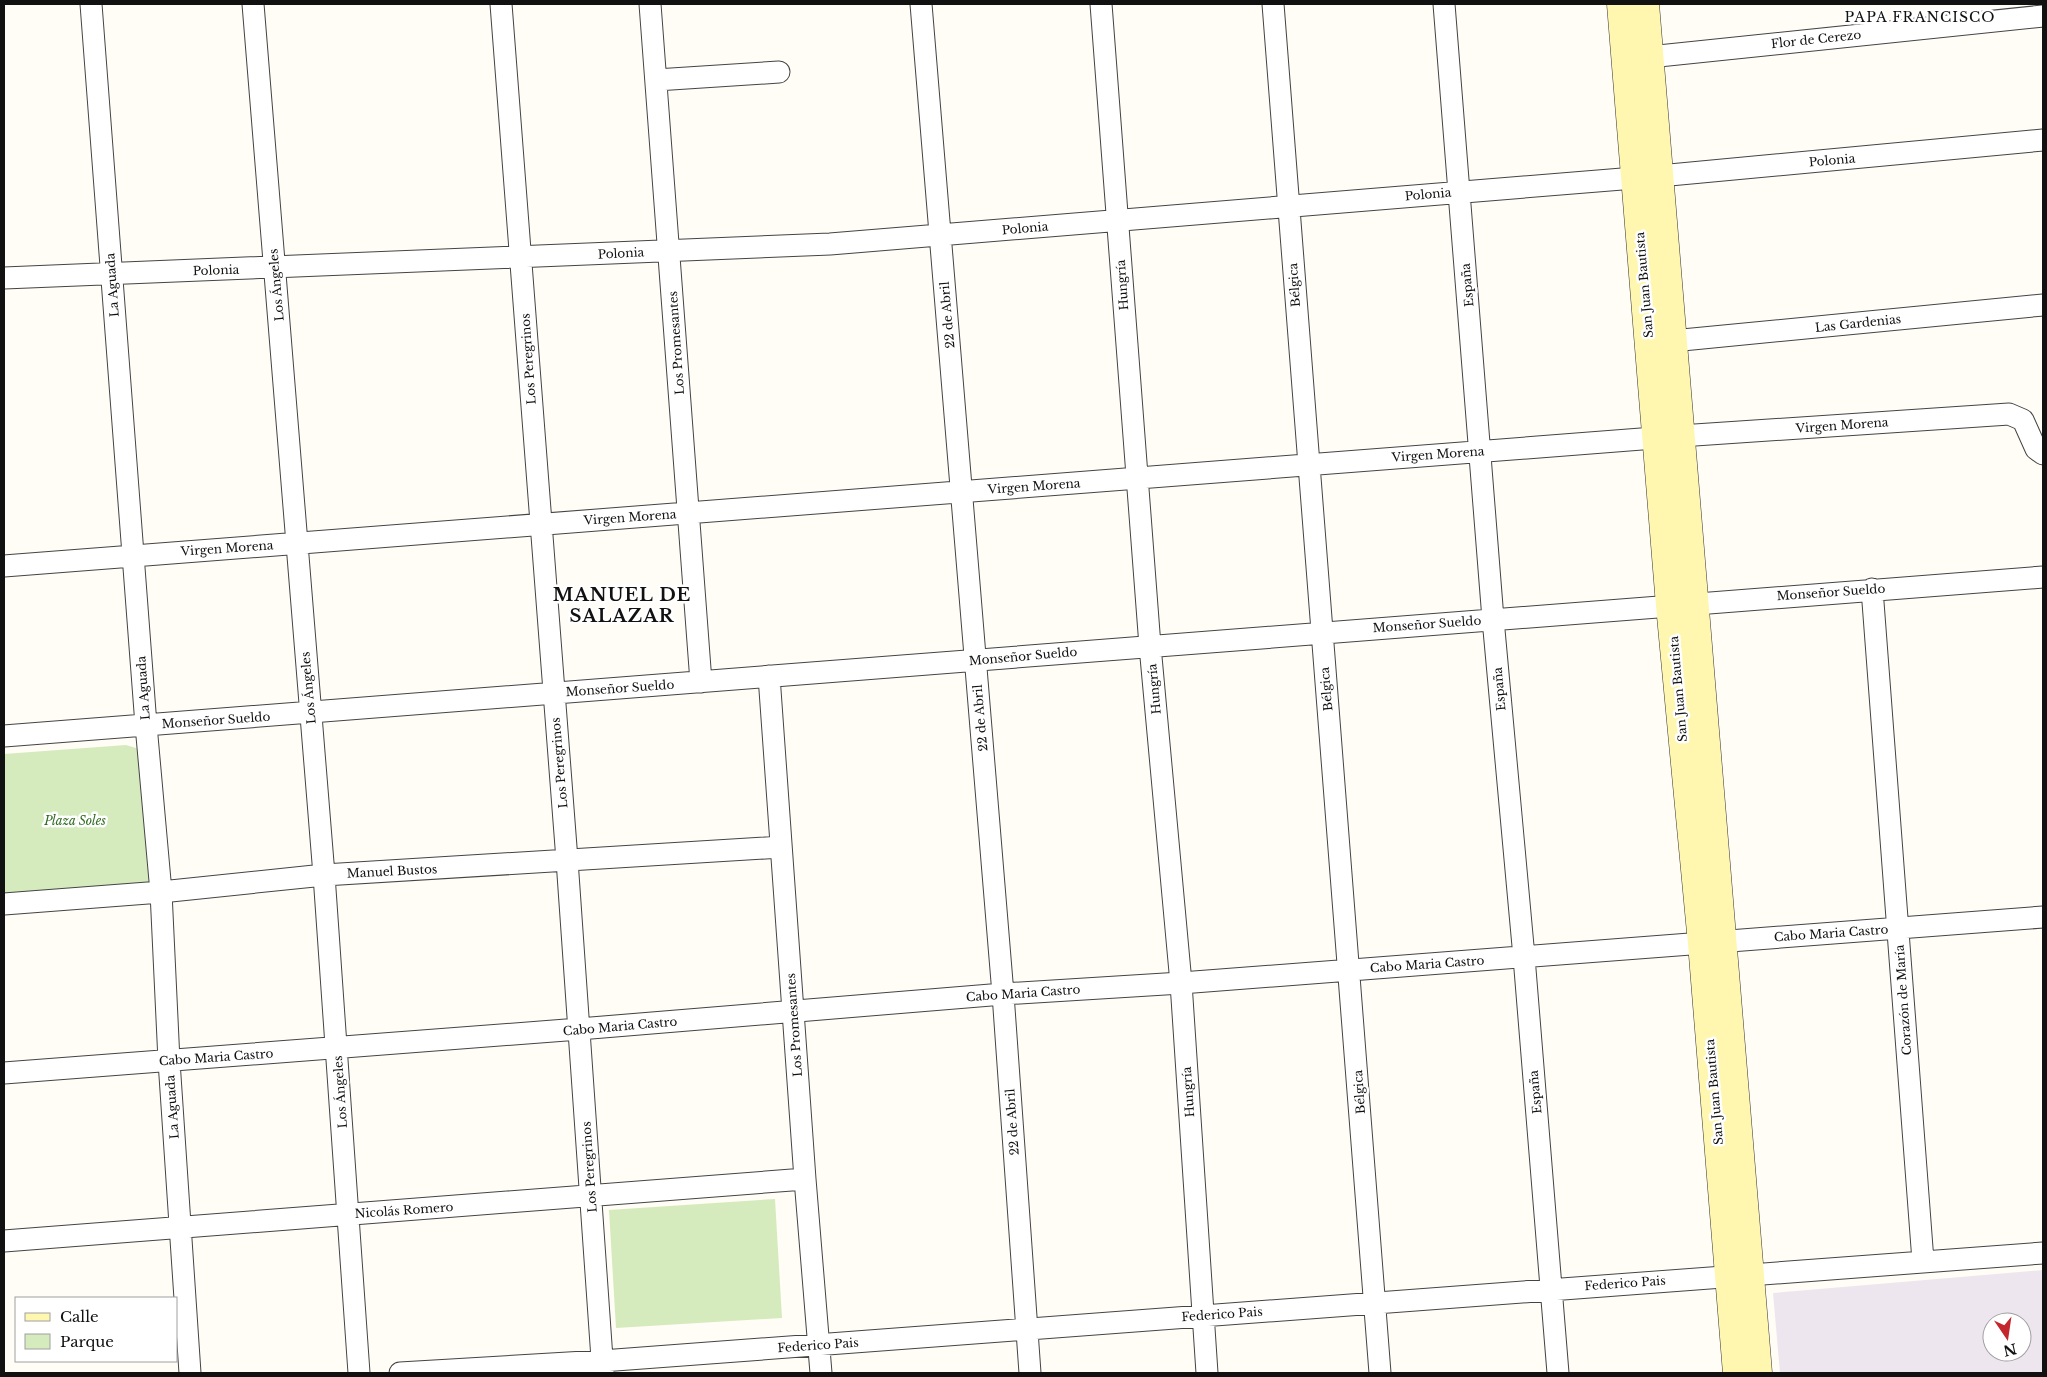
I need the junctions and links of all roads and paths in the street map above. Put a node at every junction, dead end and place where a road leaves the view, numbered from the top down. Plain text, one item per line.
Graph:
1 (91, 4) edge
2 (253, 4) edge
3 (501, 4) edge
4 (650, 4) edge
5 (921, 4) edge
6 (1101, 4) edge
7 (1273, 4) edge
8 (1444, 4) edge
9 (1621, 4) edge
10 (1645, 4) edge
11 (2043, 16) edge
12 (1649, 57) junction
13 (779, 72) dead end
14 (656, 80) junction
15 (2043, 140) edge
16 (1647, 176) junction
17 (1459, 192) junction
18 (1288, 206) junction
19 (1118, 220) junction
20 (940, 235) junction
21 (669, 251) junction
22 (520, 257) junction
23 (274, 268) junction
24 (112, 274) junction
25 (4, 278) edge
26 (2043, 305) edge
27 (1672, 341) junction
28 (1668, 436) junction
29 (1480, 451) junction
30 (2043, 454) edge
31 (1308, 464) junction
32 (1137, 478) junction
33 (962, 491) junction
34 (688, 512) junction
35 (540, 524) junction
36 (296, 543) junction
37 (133, 556) junction
38 (4, 566) edge
39 (2043, 577) edge
40 (1872, 589) junction
41 (1682, 604) junction
42 (1493, 619) junction
43 (1321, 633) junction
44 (1150, 646) junction
45 (975, 660) junction
46 (769, 676) junction
47 (701, 682) junction
48 (553, 693) junction
49 (310, 712) junction
50 (146, 725) junction
51 (4, 736) edge
52 (781, 847) junction
53 (567, 860) junction
54 (324, 875) junction
55 (161, 892) junction
56 (4, 904) edge
57 (2043, 917) edge
58 (1898, 928) junction
59 (1712, 942) junction
60 (1524, 957) junction
61 (1349, 970) junction
62 (1180, 982) junction
63 (1003, 994) junction
64 (793, 1012) junction
65 (579, 1029) junction
66 (336, 1048) junction
67 (169, 1060) junction
68 (4, 1073) edge
69 (805, 1179) junction
70 (592, 1196) junction
71 (348, 1214) junction
72 (180, 1228) junction
73 (4, 1241) edge
74 (2043, 1253) edge
75 (1923, 1261) junction
76 (1739, 1275) junction
77 (1552, 1289) junction
78 (1374, 1302) junction
79 (1202, 1316) junction
80 (1026, 1329) junction
81 (819, 1345) junction
82 (602, 1367) edge
83 (190, 1373) edge
84 (359, 1373) edge
85 (400, 1373) edge
86 (821, 1373) edge
87 (1030, 1373) edge
88 (1207, 1373) edge
89 (1380, 1373) edge
90 (1558, 1373) edge
91 (1737, 1373) edge
92 (1758, 1373) edge

1 - 24 street, La Aguada
2 - 23 street, Los Ángeles
3 - 22 street, Los Peregrinos
4 - 14 street, Los Promesantes
5 - 20 street, 22 de Abril
6 - 19 street, Hungría
7 - 18 street, Bélgica
8 - 17 street, España
9 - 16 street, San Juan Bautista
10 - 12 street, San Juan Bautista
11 - 12 street, Flor de Cerezo
12 - 16 street, San Juan Bautista
13 - 14 street
14 - 21 street, Los Promesantes
15 - 16 street, Polonia
16 - 17 street, Polonia
16 - 27 street, San Juan Bautista
16 - 28 street, San Juan Bautista
17 - 18 street, Polonia
17 - 29 street, España
18 - 19 street, Polonia
18 - 31 street, Bélgica
19 - 20 street, Polonia
19 - 32 street, Hungría
20 - 21 street, Polonia
20 - 33 street, 22 de Abril
21 - 22 street, Polonia
21 - 34 street, Los Promesantes
22 - 23 street, Polonia
22 - 35 street, Los Peregrinos
23 - 24 street, Polonia
23 - 36 street, Los Ángeles
24 - 25 street, Polonia
24 - 37 street, La Aguada
26 - 27 street, Las Gardenias
27 - 28 street, San Juan Bautista
28 - 29 street, Virgen Morena
28 - 30 street, Virgen Morena
28 - 41 street, San Juan Bautista
29 - 31 street, Virgen Morena
29 - 42 street, España
31 - 32 street, Virgen Morena
31 - 43 street, Bélgica
32 - 33 street, Virgen Morena
32 - 44 street, Hungría
33 - 34 street, Virgen Morena
33 - 45 street, 22 de Abril
34 - 35 street, Virgen Morena
34 - 47 street, Los Promesantes
35 - 36 street, Virgen Morena
35 - 48 street, Los Peregrinos
36 - 37 street, Virgen Morena
36 - 49 street, Los Ángeles
37 - 38 street, Virgen Morena
37 - 50 street, La Aguada
39 - 40 street, Monseñor Sueldo
40 - 41 street, Monseñor Sueldo
40 - 58 street, Corazón de María
41 - 42 street, Monseñor Sueldo
41 - 59 street, San Juan Bautista
42 - 43 street, Monseñor Sueldo
42 - 60 street, España
43 - 44 street, Monseñor Sueldo
43 - 61 street, Bélgica
44 - 45 street, Monseñor Sueldo
44 - 62 street, Hungría
45 - 46 street, Monseñor Sueldo
45 - 63 street, 22 de Abril
46 - 47 street, Monseñor Sueldo
46 - 52 street, Los Promesantes
47 - 48 street, Monseñor Sueldo
48 - 49 street, Monseñor Sueldo
48 - 53 street, Los Peregrinos
49 - 50 street, Monseñor Sueldo
49 - 54 street, Los Ángeles
50 - 51 street, Monseñor Sueldo
50 - 55 street, La Aguada
52 - 53 street, Manuel Bustos
52 - 64 street, Los Promesantes
53 - 54 street, Manuel Bustos
53 - 65 street, Los Peregrinos
54 - 55 street, Manuel Bustos
54 - 66 street, Los Ángeles
55 - 56 street, Manuel Bustos
55 - 67 street, La Aguada
57 - 58 street, Cabo Maria Castro
58 - 59 street, Cabo Maria Castro
58 - 75 street, Corazón de María
59 - 60 street, Cabo Maria Castro
59 - 76 street, San Juan Bautista
60 - 61 street, Cabo Maria Castro
60 - 77 street, España
61 - 62 street, Cabo Maria Castro
61 - 78 street, Bélgica
62 - 63 street, Cabo Maria Castro
62 - 79 street, Hungría
63 - 64 street, Cabo Maria Castro
63 - 80 street, 22 de Abril
64 - 65 street, Cabo Maria Castro
64 - 69 street, Los Promesantes
65 - 66 street, Cabo Maria Castro
65 - 70 street, Los Peregrinos
66 - 67 street, Cabo Maria Castro
66 - 71 street, Los Ángeles
67 - 68 street, Cabo Maria Castro
67 - 72 street, La Aguada
69 - 70 street, Nicolás Romero
69 - 81 street, Los Promesantes
70 - 71 street, Nicolás Romero
70 - 82 street, Los Peregrinos
71 - 72 street, Nicolás Romero
71 - 84 street, Los Ángeles
72 - 73 street, Nicolás Romero
72 - 83 street, La Aguada
74 - 75 street, Federico Pais
75 - 76 street, Federico Pais
76 - 77 street, Federico Pais
76 - 91 street, San Juan Bautista
76 - 92 street, San Juan Bautista
77 - 78 street, Federico Pais
77 - 90 street, España
78 - 79 street, Federico Pais
78 - 89 street, Bélgica
79 - 80 street, Federico Pais
79 - 88 street, Hungría
80 - 81 street, Federico Pais
80 - 87 street, 22 de Abril
81 - 82 street, Federico Pais
81 - 86 street, Los Promesantes
82 - 85 street, Federico Pais

